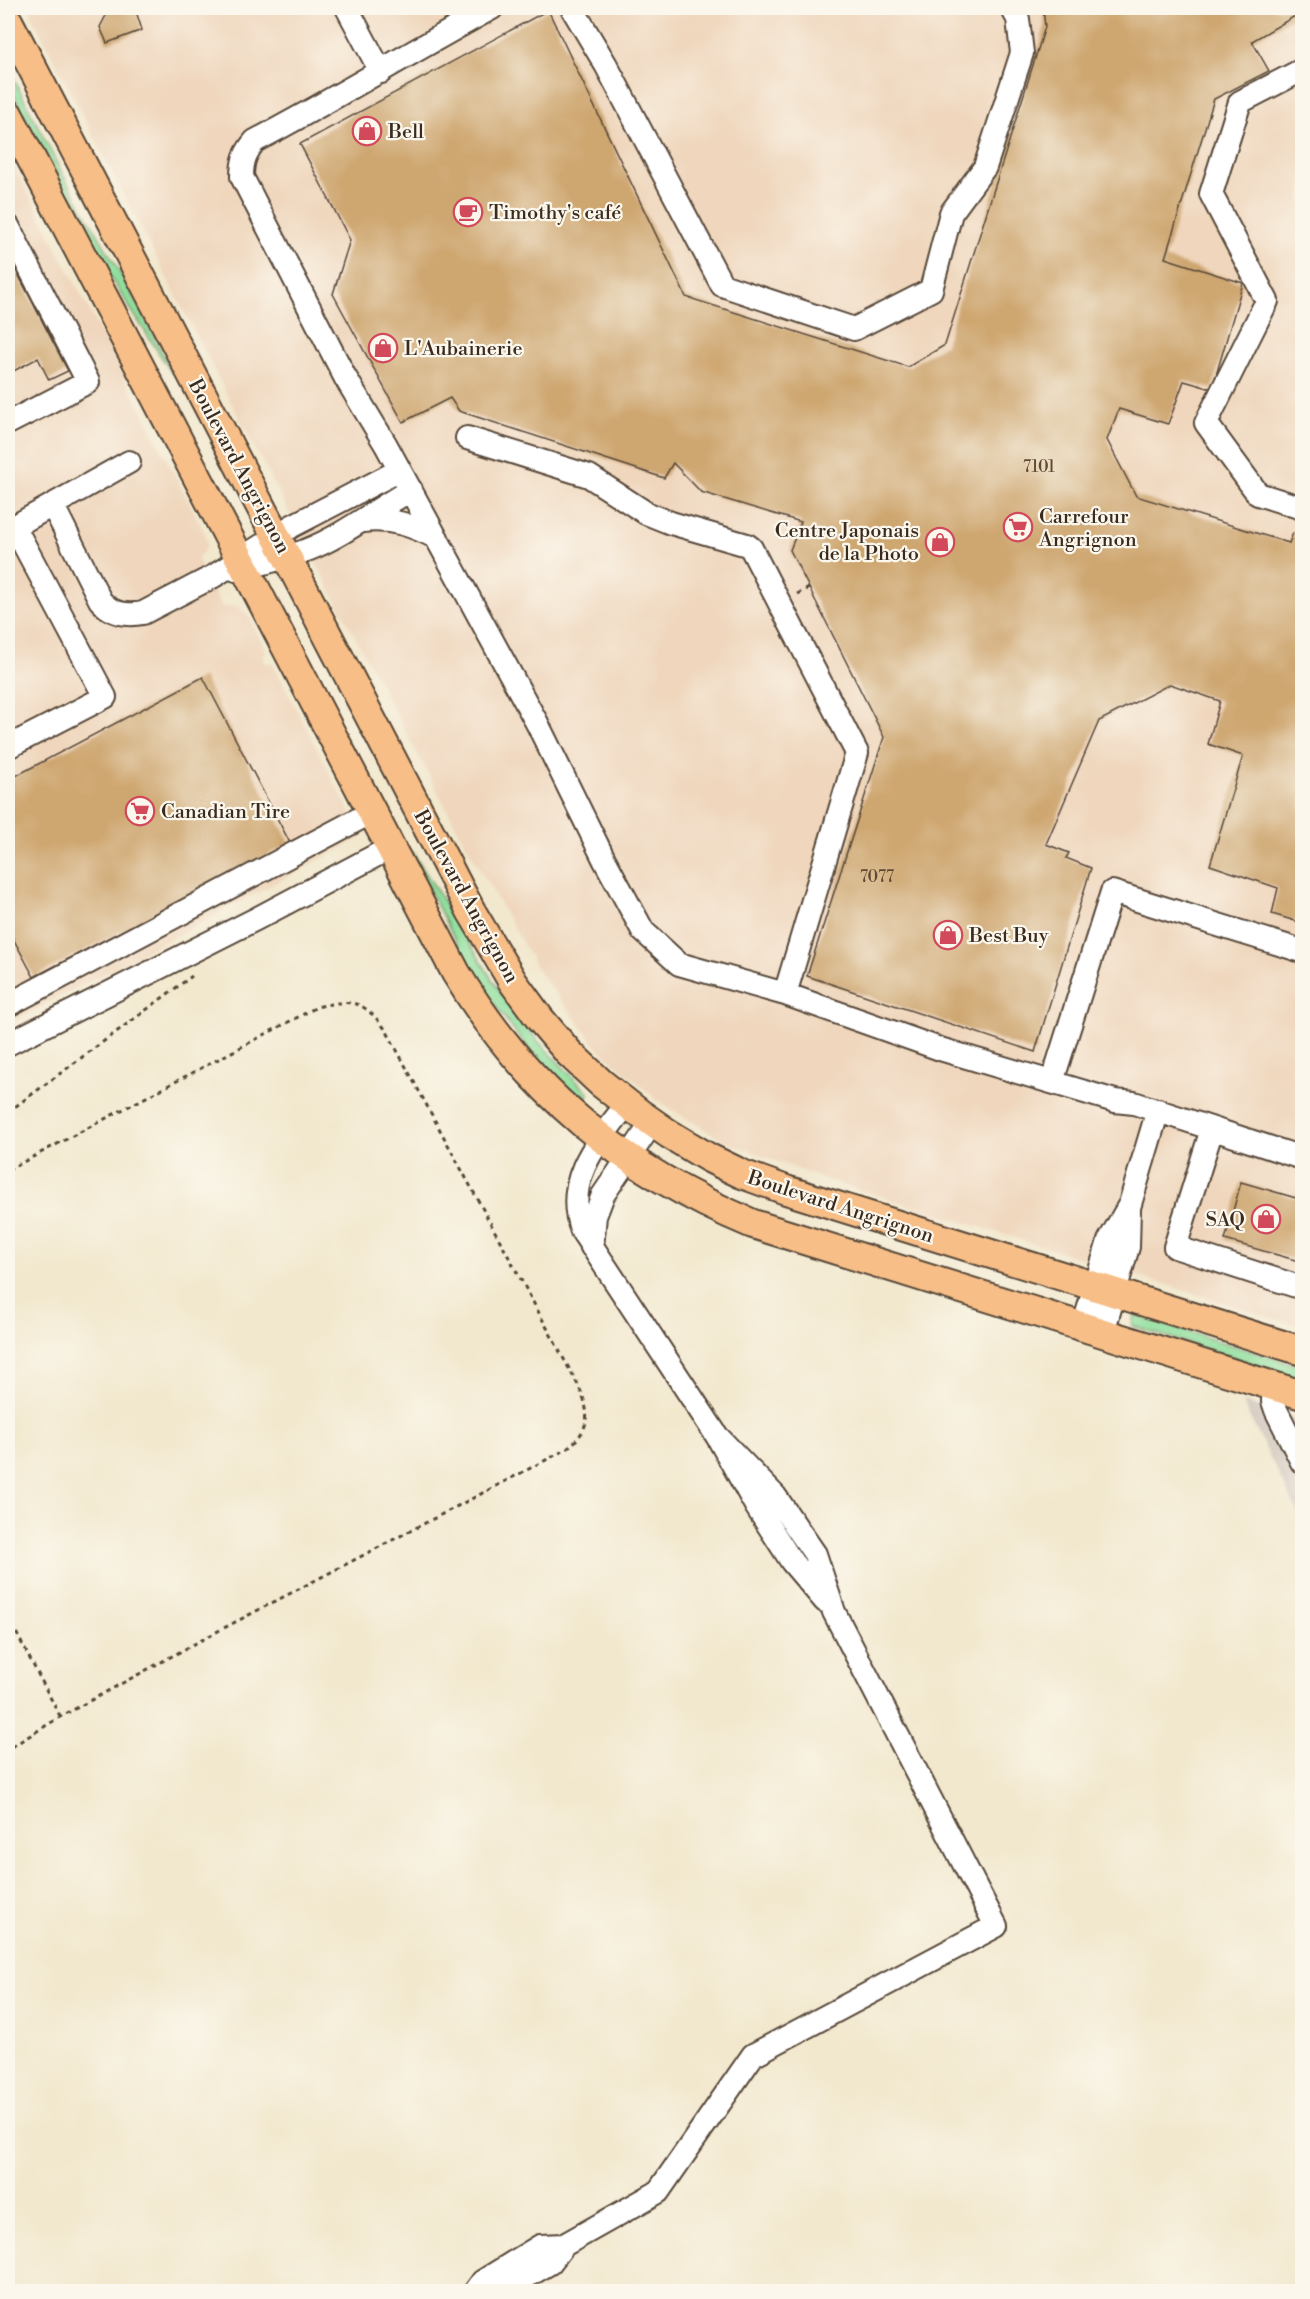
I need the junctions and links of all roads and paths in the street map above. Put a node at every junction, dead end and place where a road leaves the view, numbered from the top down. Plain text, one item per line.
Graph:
1 (347, 8) edge
2 (492, 8) edge
3 (572, 8) edge
4 (1012, 8) edge
5 (8, 21) edge
6 (1302, 70) edge
7 (381, 72) junction
8 (8, 114) edge
9 (8, 226) edge
10 (8, 423) edge
11 (467, 438) dead end
12 (129, 462) dead end
13 (400, 470) junction
14 (411, 490) junction
15 (53, 506) junction
16 (1302, 507) edge
17 (363, 521) junction
18 (11, 528) edge
19 (437, 538) junction
20 (281, 546) junction
21 (243, 563) junction
22 (809, 588) dead end
23 (791, 597) dead end
24 (8, 747) edge
25 (372, 812) junction
26 (390, 848) junction
27 (1302, 951) edge
28 (197, 971) dead end
29 (785, 994) junction
30 (8, 1005) edge
31 (8, 1044) edge
32 (1052, 1083) junction
33 (627, 1104) junction
34 (1158, 1110) junction
35 (8, 1112) edge
36 (652, 1123) junction
37 (1212, 1129) junction
38 (600, 1138) junction
39 (627, 1158) junction
40 (1302, 1158) edge
41 (8, 1170) edge
42 (592, 1247) junction
43 (1302, 1288) edge
44 (1105, 1290) junction
45 (1093, 1330) junction
46 (1302, 1351) edge
47 (1274, 1386) junction
48 (1302, 1395) edge
49 (1302, 1462) edge
50 (8, 1617) edge
51 (60, 1717) junction
52 (8, 1749) edge
53 (564, 2245) junction
54 (475, 2292) edge
55 (500, 2292) edge

1 - 7 lane
2 - 7 lane
3 - 4 lane
5 - 20 main road, Boulevard Angrignon
6 - 16 lane
7 - 13 lane
8 - 21 main road
9 - 10 lane
11 - 29 lane
12 - 15 lane
13 - 14 lane
13 - 20 lane
14 - 17 lane
14 - 19 lane
15 - 18 lane
15 - 21 lane
17 - 19 lane
17 - 20 lane
18 - 24 lane
19 - 29 lane
20 - 21 lane
20 - 33 main road, Boulevard Angrignon
21 - 25 main road
22 - 23 path
25 - 26 main road
25 - 30 lane
26 - 31 lane
26 - 38 main road
27 - 32 lane
28 - 35 path
29 - 32 lane
32 - 34 lane
33 - 36 main road, Boulevard Angrignon
33 - 38 lane
34 - 37 lane
34 - 44 lane
36 - 39 lane
36 - 44 main road, Boulevard Angrignon
37 - 40 lane
37 - 43 lane
38 - 39 main road
38 - 42 lane
39 - 42 lane
39 - 45 main road
41 - 51 path
42 - 53 lane
44 - 45 lane
44 - 46 main road, Boulevard Angrignon
45 - 47 main road
47 - 48 main road
47 - 49 lane
50 - 51 path
51 - 52 path
53 - 54 lane
53 - 55 lane

